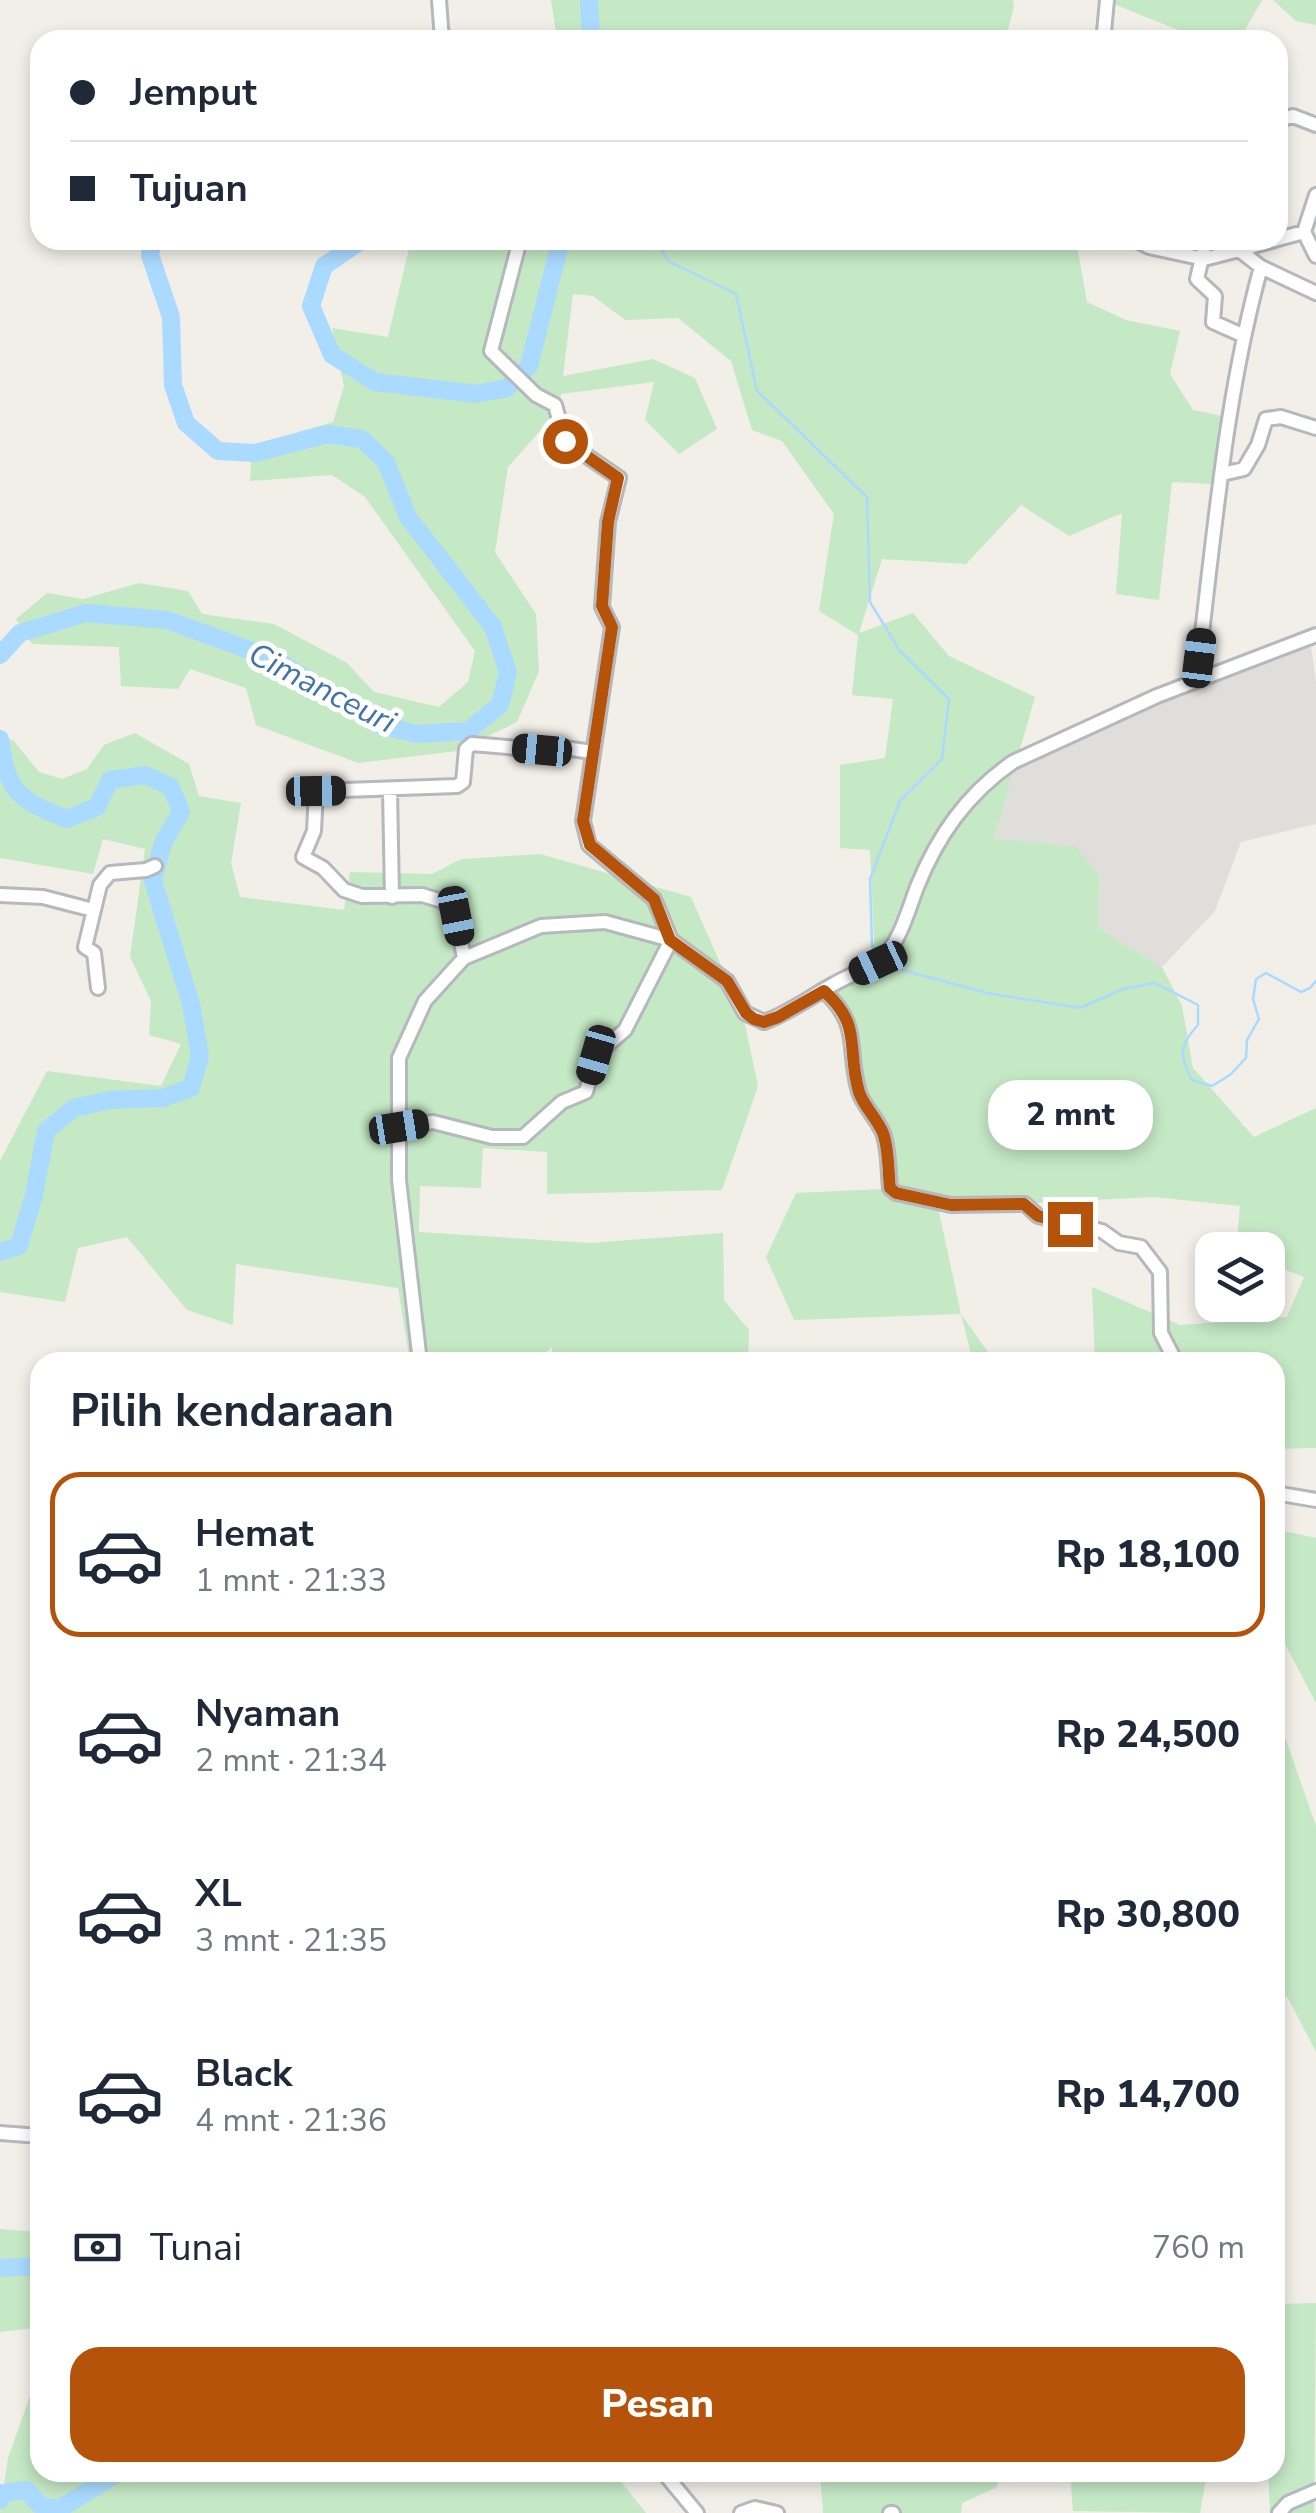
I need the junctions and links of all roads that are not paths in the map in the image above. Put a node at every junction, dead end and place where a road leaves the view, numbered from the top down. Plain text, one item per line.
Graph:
1 (439, 0) edge
2 (1107, 0) edge
3 (441, 30) edge
4 (1104, 30) edge
5 (1288, 117) edge
6 (1316, 124) edge
7 (1316, 195) edge
8 (1304, 232) junction
9 (1288, 237) edge
10 (517, 250) edge
11 (1164, 250) edge
12 (1205, 250) edge
13 (1239, 250) joint
14 (1316, 256) edge
15 (1204, 258) junction
16 (1261, 266) junction
17 (1316, 293) edge
18 (1242, 335) junction
19 (1316, 428) edge
20 (1222, 474) junction
21 (1316, 635) edge
22 (1203, 677) junction
23 (592, 752) junction
24 (390, 790) junction
25 (155, 866) dead end
26 (0, 894) edge
27 (392, 897) junction
28 (93, 910) junction
29 (670, 940) junction
30 (464, 958) junction
31 (98, 988) dead end
32 (824, 991) junction
33 (399, 1127) junction
34 (419, 1352) edge
35 (1171, 1352) edge
36 (1285, 1495) edge
37 (1316, 1500) edge
38 (0, 2132) edge
39 (30, 2135) edge
40 (671, 2482) edge
41 (1316, 2492) edge
42 (696, 2513) edge
43 (741, 2513) edge
44 (776, 2513) edge
45 (1280, 2513) edge

1 - 3 street
2 - 4 street
5 - 6 street
7 - 8 street
8 - 9 street
8 - 14 street
10 - 23 street
11 - 15 street
12 - 15 street
13 - 15 street
13 - 16 street
15 - 18 street
16 - 17 street
16 - 18 street
18 - 20 street
19 - 20 street
20 - 22 street
21 - 22 street
22 - 32 street
23 - 24 street
23 - 29 street
24 - 27 street
24 - 27 street
25 - 28 street
26 - 28 street
27 - 30 street
28 - 31 street
29 - 30 street
29 - 32 street
29 - 33 street
30 - 33 street
32 - 35 street
33 - 34 street
36 - 37 street
38 - 39 street
40 - 42 street
41 - 45 street
43 - 44 street

